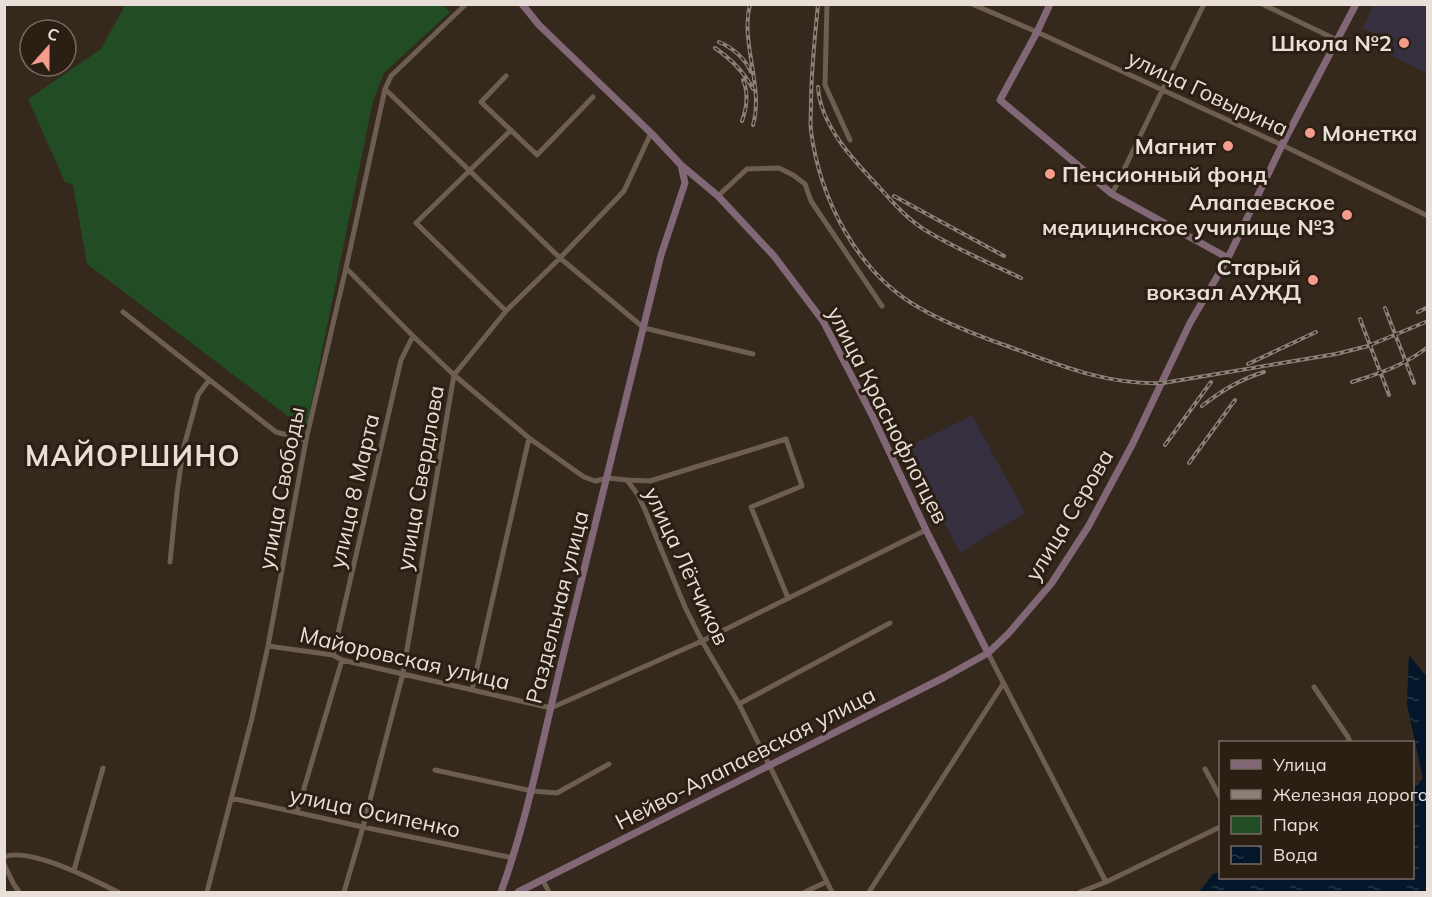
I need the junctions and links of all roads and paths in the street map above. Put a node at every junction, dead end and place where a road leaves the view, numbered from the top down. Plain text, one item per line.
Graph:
1 (466, 4) edge
2 (522, 4) edge
3 (826, 4) edge
4 (972, 4) edge
5 (1050, 4) edge
6 (1204, 4) edge
7 (1262, 4) edge
8 (1356, 4) edge
9 (1037, 32) junction
10 (1337, 40) junction
11 (506, 76) dead end
12 (385, 89) junction
13 (1162, 90) junction
14 (593, 97) dead end
15 (511, 130) junction
16 (651, 133) junction
17 (850, 140) dead end
18 (1282, 145) junction
19 (681, 165) junction
20 (470, 170) junction
21 (1112, 194) junction
22 (718, 196) junction
23 (1428, 216) edge
24 (560, 258) junction
25 (1227, 258) junction
26 (346, 268) junction
27 (882, 306) dead end
28 (506, 311) junction
29 (123, 312) dead end
30 (644, 328) junction
31 (413, 336) junction
32 (753, 354) dead end
33 (454, 375) junction
34 (209, 380) junction
35 (529, 438) junction
36 (306, 440) junction
37 (608, 478) junction
38 (627, 480) junction
39 (926, 530) junction
40 (170, 562) dead end
41 (788, 598) junction
42 (890, 623) dead end
43 (702, 641) junction
44 (268, 646) junction
45 (988, 653) junction
46 (333, 655) junction
47 (342, 660) junction
48 (403, 674) junction
49 (1003, 684) junction
50 (1314, 687) dead end
51 (472, 690) junction
52 (739, 704) junction
53 (551, 708) junction
54 (1350, 741) edge
55 (609, 764) dead end
56 (770, 765) junction
57 (103, 768) dead end
58 (1205, 769) dead end
59 (435, 770) dead end
60 (532, 791) junction
61 (1219, 794) edge
62 (231, 798) junction
63 (297, 812) junction
64 (1219, 827) edge
65 (363, 828) junction
66 (4, 857) edge
67 (513, 858) junction
68 (4, 864) edge
69 (74, 870) junction
70 (543, 881) dead end
71 (826, 882) junction
72 (1106, 882) junction
73 (19, 892) edge
74 (118, 892) edge
75 (207, 892) edge
76 (344, 892) edge
77 (501, 892) edge
78 (518, 892) edge
79 (549, 892) edge
80 (805, 892) edge
81 (832, 892) edge
82 (869, 892) edge
83 (1080, 892) edge

1 - 12 street
2 - 16 street, улица Краснофлотцев
3 - 17 street
4 - 9 street, улица Говырина
5 - 9 street
6 - 13 street
7 - 10 street
8 - 10 street, улица Серова
9 - 13 street, улица Говырина
9 - 21 street
10 - 18 street, улица Серова
11 - 15 street
12 - 20 street
12 - 26 street, улица Свободы
13 - 18 street, улица Говырина
13 - 21 street
14 - 15 street
15 - 20 street
16 - 19 street, улица Краснофлотцев
16 - 24 street, улица Свердлова
18 - 23 street, улица Говырина
18 - 25 street, улица Серова
19 - 22 street, улица Краснофлотцев
19 - 30 street, Раздельная улица
20 - 24 street
20 - 28 street
21 - 25 street
22 - 27 street
22 - 39 street, улица Краснофлотцев
24 - 28 street, улица Свердлова
24 - 30 street
25 - 45 street, улица Серова
26 - 31 street, улица Лётчиков
26 - 36 street, улица Свободы
28 - 33 street, улица Свердлова
29 - 34 street
30 - 32 street
30 - 37 street, Раздельная улица
31 - 33 street, улица Лётчиков
31 - 46 street, улица 8 Марта
33 - 35 street, улица Лётчиков
33 - 48 street, улица Свердлова
34 - 36 street
34 - 40 street
35 - 37 street, улица Лётчиков
35 - 51 street
36 - 44 street, улица Свободы
37 - 38 street, улица Лётчиков
37 - 53 street, Раздельная улица
38 - 41 street
38 - 43 street, улица Лётчиков
39 - 41 street
39 - 45 street, улица Краснофлотцев
41 - 43 street
42 - 52 street
43 - 52 street, улица Лётчиков
43 - 53 street
44 - 46 street, Майоровская улица
44 - 62 street, улица Свободы
45 - 49 street, улица Краснофлотцев
45 - 56 street, Нейво-Алапаевская улица
46 - 47 street, Майоровская улица
47 - 48 street, Майоровская улица
47 - 63 street
48 - 51 street, Майоровская улица
48 - 65 street, улица Свердлова
49 - 72 street, улица Краснофлотцев
49 - 82 street
50 - 54 street
51 - 53 street, Майоровская улица
52 - 56 street, улица Лётчиков
53 - 60 street, Раздельная улица
55 - 60 street
56 - 71 street, улица Лётчиков
56 - 78 street, Нейво-Алапаевская улица
57 - 69 street
58 - 61 street
59 - 60 street
60 - 67 street, Раздельная улица
62 - 63 street, улица Осипенко
62 - 75 street, улица Свободы
63 - 65 street, улица Осипенко
64 - 72 street
65 - 67 street, улица Осипенко
65 - 76 street, улица Свердлова
66 - 69 street
67 - 77 street, Раздельная улица
68 - 73 street
69 - 74 street
70 - 79 street
71 - 80 street
71 - 81 street, улица Лётчиков
72 - 83 street

